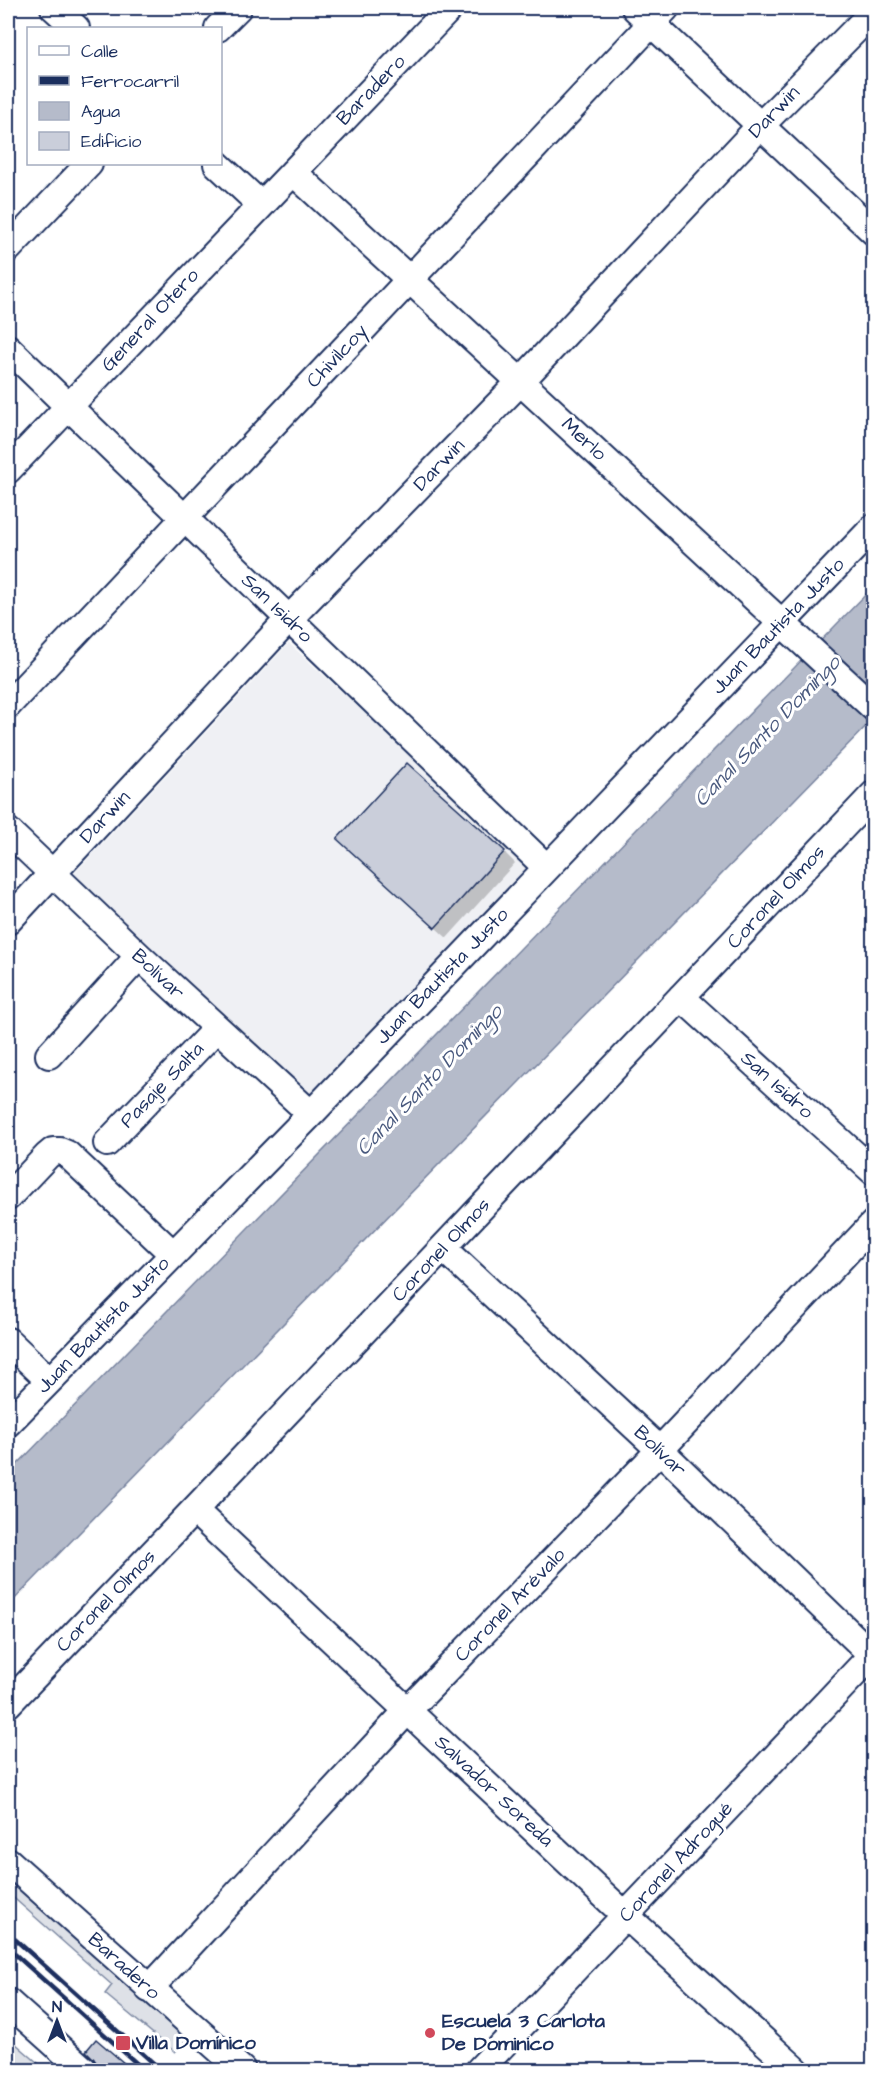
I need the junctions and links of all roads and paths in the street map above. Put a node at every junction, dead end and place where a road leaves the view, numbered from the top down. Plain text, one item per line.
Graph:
1 (54, 8) edge
2 (238, 8) edge
3 (450, 8) edge
4 (873, 11) edge
5 (651, 12) edge
6 (75, 27) edge
7 (219, 27) edge
8 (761, 125) junction
9 (88, 165) edge
10 (218, 165) edge
11 (293, 172) junction
12 (260, 204) junction
13 (873, 232) edge
14 (8, 249) edge
15 (410, 279) junction
16 (8, 348) edge
17 (521, 381) junction
18 (68, 406) junction
19 (8, 470) edge
20 (184, 519) junction
21 (873, 527) edge
22 (289, 619) junction
23 (790, 630) junction
24 (8, 705) edge
25 (873, 708) edge
26 (873, 794) edge
27 (8, 831) edge
28 (546, 867) junction
29 (52, 874) junction
30 (8, 921) edge
31 (139, 956) junction
32 (681, 997) junction
33 (217, 1028) junction
34 (49, 1055) dead end
35 (310, 1114) junction
36 (107, 1143) dead end
37 (873, 1172) edge
38 (8, 1197) edge
39 (873, 1223) edge
40 (443, 1248) junction
41 (173, 1254) junction
42 (8, 1341) edge
43 (49, 1380) junction
44 (8, 1424) edge
45 (660, 1450) junction
46 (194, 1510) junction
47 (873, 1655) edge
48 (8, 1704) edge
49 (408, 1710) junction
50 (8, 1861) edge
51 (625, 1915) junction
52 (149, 1989) junction
53 (8, 2002) edge
54 (84, 2070) edge
55 (242, 2070) edge
56 (479, 2070) edge
57 (796, 2070) edge

1 - 6 street
2 - 7 street
3 - 11 street, Baradero
4 - 8 street, Darwin
5 - 8 street
5 - 15 street, Chivilcoy
8 - 13 street
8 - 17 street, Darwin
9 - 14 street
10 - 12 street
11 - 12 street, General Otero
11 - 15 street, Merlo
12 - 18 street, General Otero
15 - 17 street, Merlo
15 - 20 street, Chivilcoy
16 - 18 street, San Isidro
17 - 22 street, Darwin
17 - 23 street, Merlo
18 - 19 street, General Otero
18 - 20 street, San Isidro
20 - 22 street, San Isidro
20 - 24 street, Chivilcoy
21 - 23 street, Juan Bautista Justo
22 - 28 street, San Isidro
22 - 29 street, Darwin
23 - 25 street, Merlo
23 - 28 street, Juan Bautista Justo
26 - 32 street, Coronel Olmos
27 - 29 street, Bolívar
28 - 35 street, Juan Bautista Justo
29 - 30 street, Darwin
29 - 31 street, Bolívar
31 - 33 street, Bolívar
31 - 34 street
32 - 37 street, San Isidro
32 - 40 street, Coronel Olmos
33 - 35 street, Bolívar
33 - 36 street, Pasaje Salta
35 - 41 street, Juan Bautista Justo
38 - 41 street
39 - 45 street, Coronel Arévalo
40 - 45 street, Bolívar
40 - 46 street, Coronel Olmos
41 - 43 street, Juan Bautista Justo
42 - 43 street
43 - 44 street, Juan Bautista Justo
45 - 47 street, Bolívar
45 - 49 street, Coronel Arévalo
46 - 48 street, Coronel Olmos
46 - 49 street, Salvador Soreda
47 - 51 street, Coronel Adrogué
49 - 51 street, Salvador Soreda
49 - 52 street, Coronel Arévalo
50 - 52 street, Baradero
51 - 56 street, Coronel Adrogué
51 - 57 street, Salvador Soreda
52 - 55 street, Baradero
53 - 54 street

